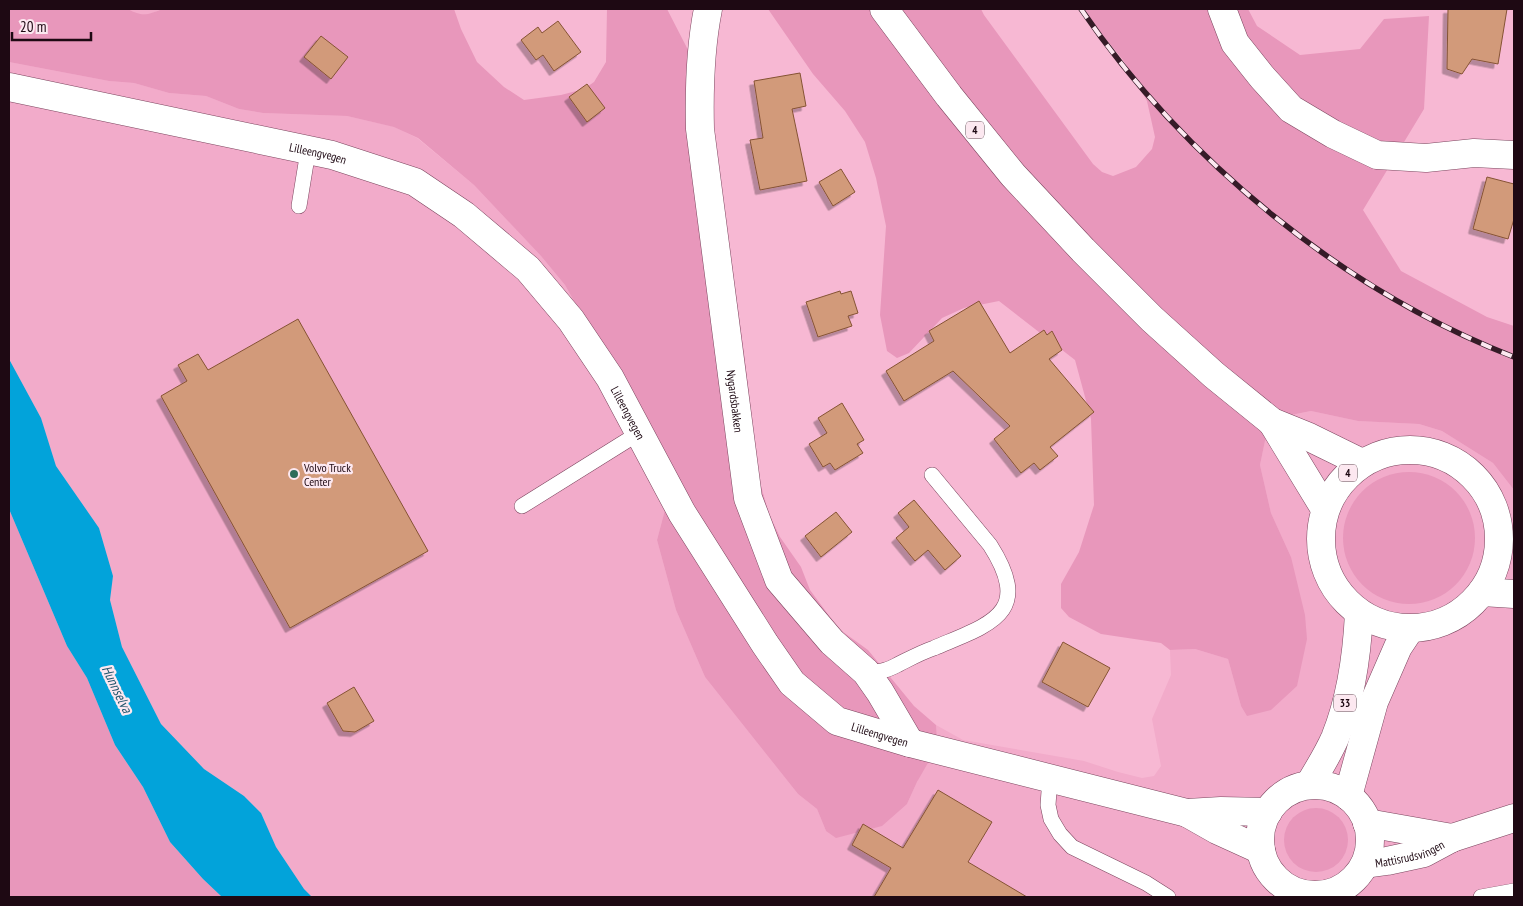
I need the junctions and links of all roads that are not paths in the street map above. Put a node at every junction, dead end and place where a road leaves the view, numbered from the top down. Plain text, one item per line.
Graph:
1 (708, 9) edge
2 (884, 9) edge
3 (1222, 9) edge
4 (9, 87) edge
5 (308, 151) junction
6 (1514, 155) edge
7 (299, 206) dead end
8 (1272, 422) junction
9 (639, 433) junction
10 (1362, 463) junction
11 (932, 475) dead end
12 (522, 506) dead end
13 (1325, 509) junction
14 (1507, 541) edge
15 (1482, 592) junction
16 (1514, 594) edge
17 (1359, 613) junction
18 (1410, 628) junction
19 (866, 672) junction
20 (910, 743) junction
21 (1050, 778) junction
22 (1309, 786) junction
23 (1348, 796) junction
24 (1268, 812) junction
25 (1187, 813) junction
26 (1514, 818) edge
27 (1367, 823) junction
28 (1452, 838) junction
29 (1261, 850) junction
30 (1365, 864) junction
31 (1514, 891) edge
32 (1285, 892) edge
33 (1322, 896) edge
34 (1168, 897) edge
35 (1481, 897) edge

1 - 19 main road, Nygardsbakken
2 - 8 main road, 4
3 - 6 main road
4 - 5 main road, Lilleengvegen
5 - 7 lane
5 - 9 main road, Lilleengvegen
8 - 10 main road, 4
8 - 13 main road, 4
9 - 12 lane
9 - 20 main road, Lilleengvegen
10 - 13 main road, 4
10 - 14 main road, 4
11 - 19 lane
13 - 17 main road, 4
14 - 15 main road, 4
15 - 16 main road
15 - 18 main road, 4
17 - 18 main road, 4
17 - 22 main road, 33
18 - 23 main road, 33
19 - 20 main road, Nygardsbakken
20 - 21 main road, Lilleengvegen
21 - 25 main road, Lilleengvegen
21 - 34 lane
22 - 23 main road
22 - 24 main road
23 - 27 main road
24 - 25 main road, Lilleengvegen
24 - 29 main road
25 - 29 main road, Lilleengvegen
26 - 28 main road, Mattisrudsvingen
27 - 28 main road, Mattisrudsvingen
27 - 30 main road
28 - 30 main road, Mattisrudsvingen
29 - 32 main road
30 - 33 main road
31 - 35 lane
32 - 33 main road

